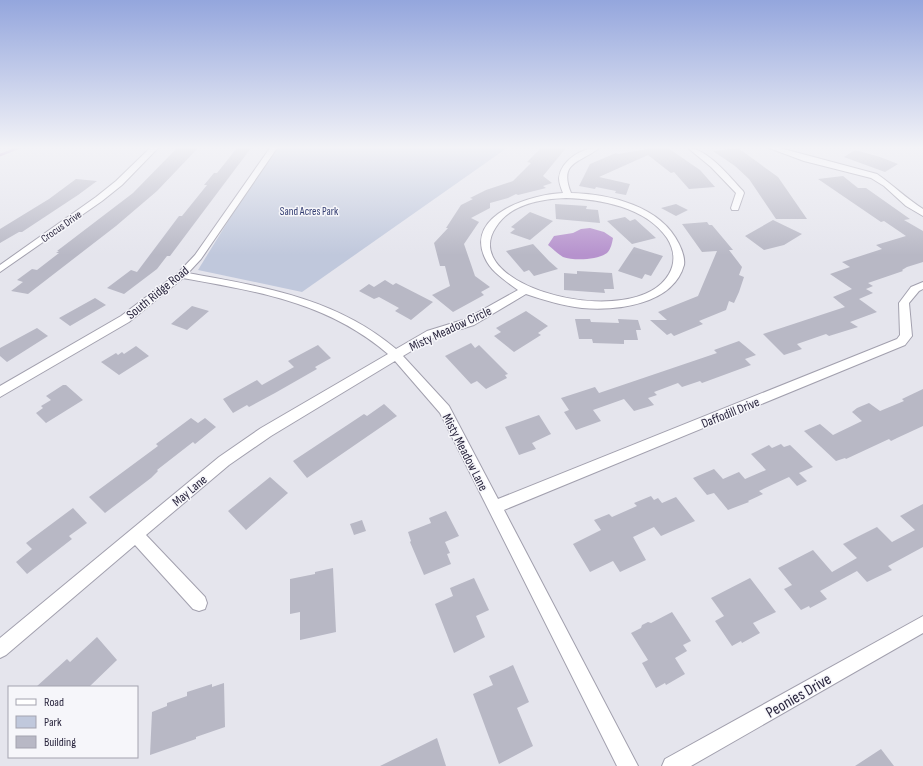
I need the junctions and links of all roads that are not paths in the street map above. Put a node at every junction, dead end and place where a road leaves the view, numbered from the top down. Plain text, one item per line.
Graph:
1 (118, 184) edge
2 (249, 184) edge
3 (564, 184) edge
4 (731, 184) edge
5 (887, 184) edge
6 (568, 195) junction
7 (735, 208) dead end
8 (923, 213) edge
9 (0, 268) edge
10 (181, 275) junction
11 (923, 284) edge
12 (525, 290) junction
13 (396, 355) junction
14 (0, 392) edge
15 (495, 507) junction
16 (136, 535) junction
17 (199, 603) dead end
18 (923, 624) edge
19 (0, 649) edge
20 (628, 766) edge
21 (672, 766) edge

1 - 9 street, Crocus Drive
2 - 10 street, South Ridge Road
3 - 6 street
4 - 7 street
5 - 8 street
6 - 12 street
6 - 12 street
10 - 13 street, Misty Meadow Lane
10 - 14 street, South Ridge Road
11 - 15 street, Daffodill Drive
12 - 13 street, Misty Meadow Circle
13 - 15 street, Misty Meadow Lane
13 - 16 street, May Lane
15 - 20 street, Misty Meadow Lane
16 - 17 street
16 - 19 street, May Lane
18 - 21 street, Peonies Drive

